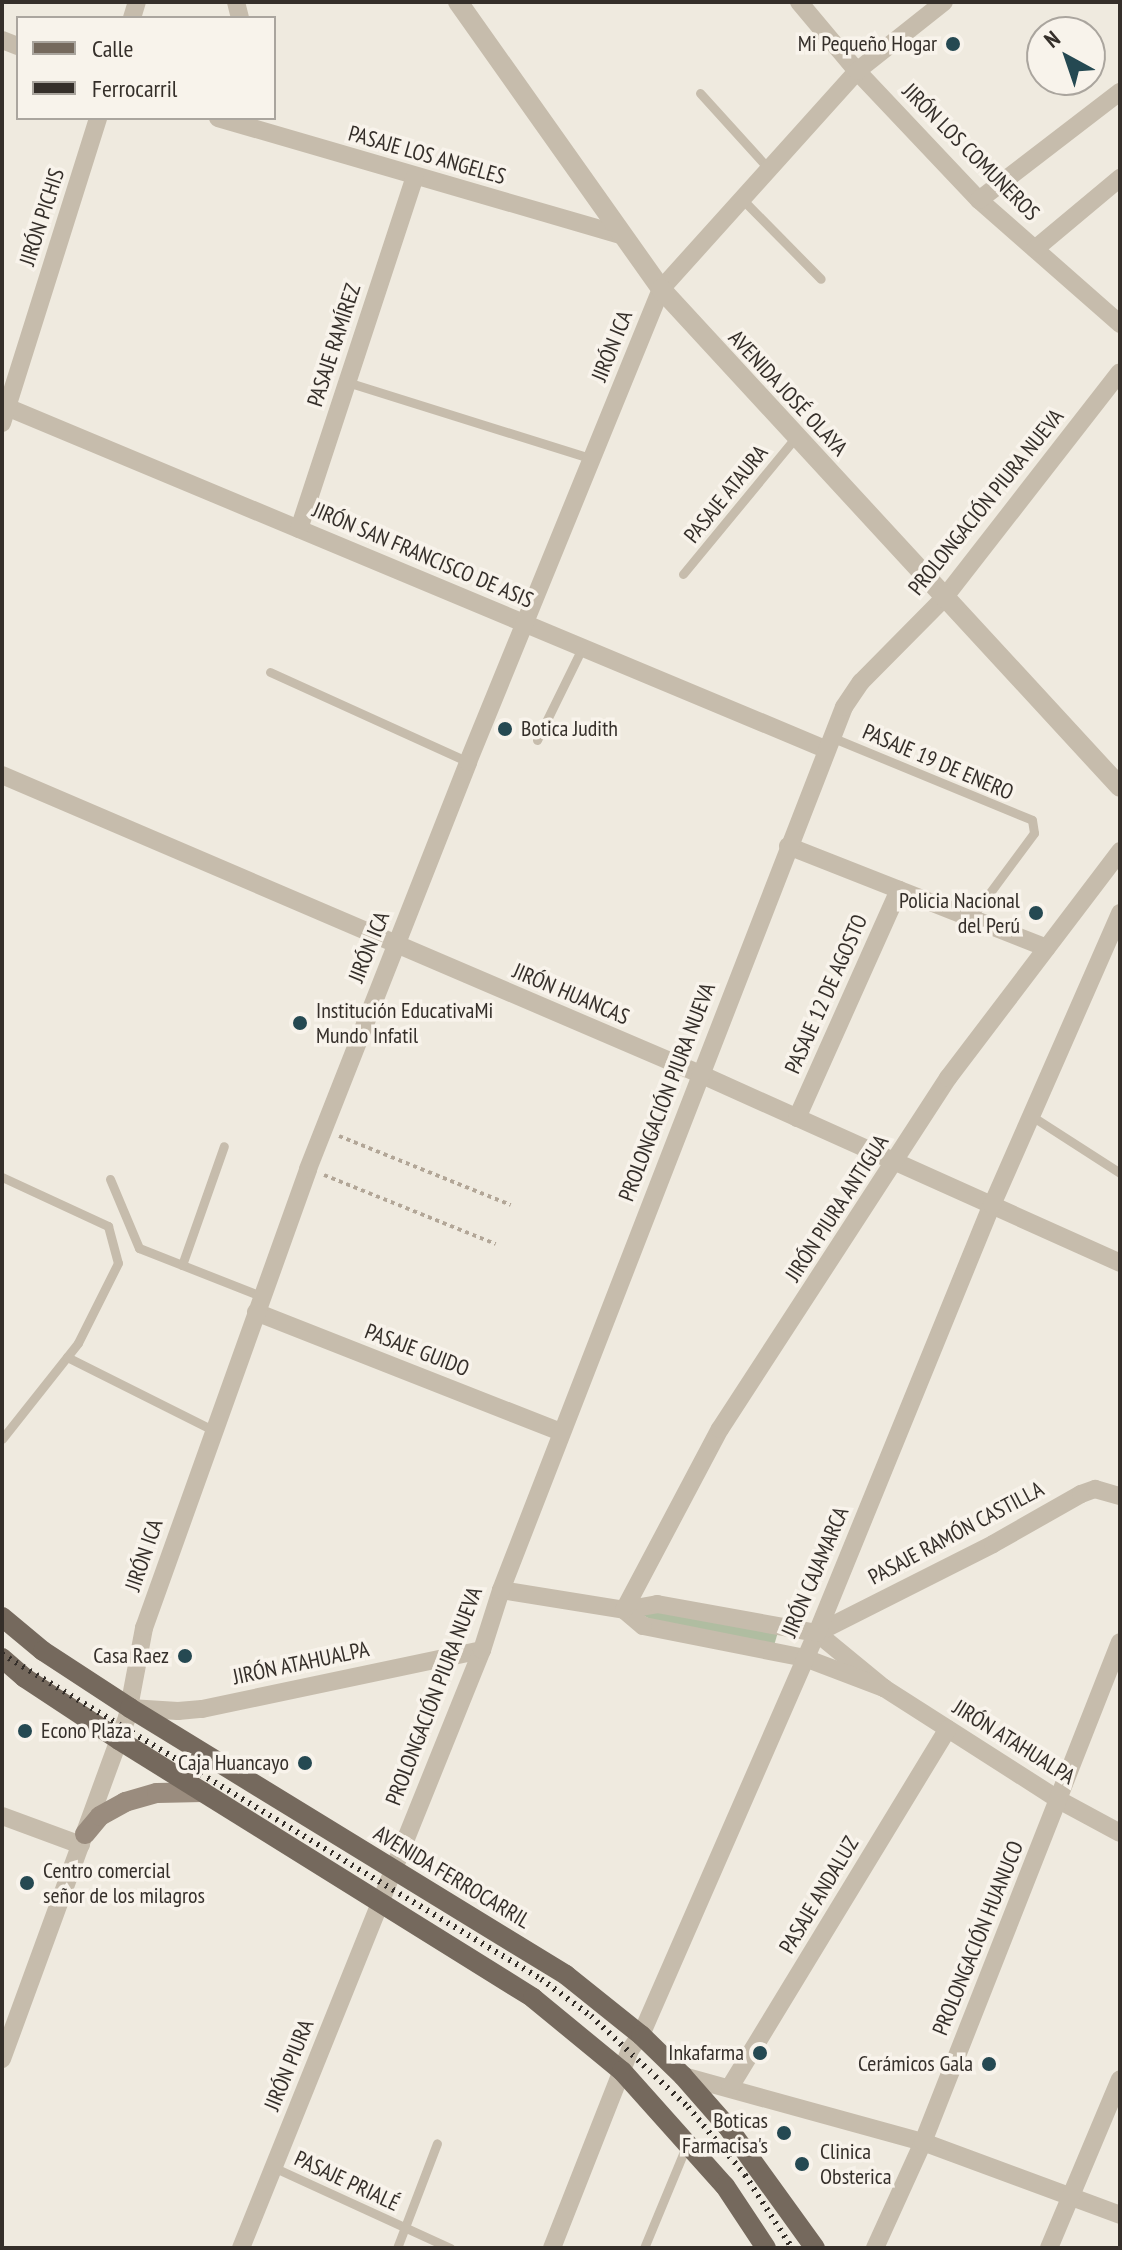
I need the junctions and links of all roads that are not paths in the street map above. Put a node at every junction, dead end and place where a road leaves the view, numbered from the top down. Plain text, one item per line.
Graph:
1 (800, 2) edge
2 (944, 2) edge
3 (459, 3) edge
4 (857, 71) junction
5 (1120, 92) edge
6 (700, 93) dead end
7 (97, 120) edge
8 (228, 120) edge
9 (249, 124) edge
10 (768, 168) junction
11 (415, 177) junction
12 (1120, 178) edge
13 (741, 198) junction
14 (979, 200) junction
15 (623, 236) junction
16 (1035, 249) junction
17 (821, 279) dead end
18 (661, 289) junction
19 (1120, 324) edge
20 (1120, 372) edge
21 (347, 382) junction
22 (4, 411) edge
23 (796, 437) junction
24 (593, 459) junction
25 (299, 529) junction
26 (683, 574) dead end
27 (944, 598) junction
28 (525, 623) junction
29 (582, 648) junction
30 (270, 672) dead end
31 (537, 740) dead end
32 (828, 743) junction
33 (468, 762) junction
34 (2, 775) edge
35 (1120, 787) edge
36 (788, 846) junction
37 (1120, 851) edge
38 (899, 890) junction
39 (1120, 913) edge
40 (971, 918) junction
41 (396, 946) junction
42 (1047, 948) junction
43 (700, 1074) junction
44 (1030, 1115) junction
45 (797, 1118) junction
46 (224, 1146) dead end
47 (897, 1162) junction
48 (1120, 1173) edge
49 (2, 1177) edge
50 (110, 1179) dead end
51 (992, 1205) junction
52 (1120, 1263) edge
53 (182, 1265) junction
54 (258, 1304) junction
55 (67, 1357) junction
56 (213, 1430) junction
57 (561, 1432) junction
58 (2, 1439) edge
59 (1120, 1496) edge
60 (501, 1590) junction
61 (624, 1610) junction
62 (2, 1617) edge
63 (817, 1633) junction
64 (1120, 1642) edge
65 (482, 1650) junction
66 (2, 1658) edge
67 (805, 1658) junction
68 (884, 1688) junction
69 (130, 1708) junction
70 (948, 1729) junction
71 (119, 1740) junction
72 (203, 1792) junction
73 (1059, 1800) junction
74 (2, 1816) edge
75 (1120, 1833) edge
76 (83, 1840) junction
77 (393, 1869) junction
78 (381, 1900) junction
79 (641, 2035) junction
80 (3, 2055) edge
81 (622, 2071) junction
82 (683, 2076) junction
83 (1120, 2079) edge
84 (730, 2087) junction
85 (687, 2142) junction
86 (923, 2142) junction
87 (437, 2143) dead end
88 (273, 2167) junction
89 (1070, 2197) junction
90 (1120, 2215) edge
91 (405, 2227) junction
92 (241, 2248) edge
93 (397, 2248) edge
94 (450, 2248) edge
95 (552, 2248) edge
96 (644, 2248) edge
97 (766, 2248) edge
98 (815, 2248) edge
99 (875, 2248) edge
100 (1049, 2248) edge

1 - 4 street, JIRÓN LOS COMUNEROS
2 - 4 street, JIRÓN ICA
3 - 15 street, AVENIDA JOSÉ OLAYA
4 - 10 street, JIRÓN ICA
4 - 14 street, JIRÓN LOS COMUNEROS
5 - 14 street
6 - 10 lane
7 - 22 street, JIRÓN PICHIS
8 - 9 street, PASAJE LOS ANGELES
9 - 11 street, PASAJE LOS ANGELES
10 - 13 street, JIRÓN ICA
11 - 15 street, PASAJE LOS ANGELES
11 - 21 street, PASAJE RAMÍREZ
12 - 16 street
13 - 17 lane
13 - 18 street, JIRÓN ICA
14 - 16 street, JIRÓN LOS COMUNEROS
15 - 18 street, AVENIDA JOSÉ OLAYA
16 - 19 street, JIRÓN LOS COMUNEROS
18 - 23 street, AVENIDA JOSÉ OLAYA
18 - 24 street, JIRÓN ICA
20 - 27 street, PROLONGACIÓN PIURA NUEVA
21 - 24 lane
21 - 25 street, PASAJE RAMÍREZ
22 - 25 street, JIRÓN SAN FRANCISCO DE ASIS
23 - 26 lane, PASAJE ATAURA
23 - 27 street, AVENIDA JOSÉ OLAYA
24 - 28 street, JIRÓN ICA
25 - 28 street, JIRÓN SAN FRANCISCO DE ASIS
27 - 32 street, PROLONGACIÓN PIURA NUEVA
27 - 35 street, AVENIDA JOSÉ OLAYA
28 - 29 street, JIRÓN SAN FRANCISCO DE ASIS
28 - 33 street, JIRÓN ICA
29 - 31 lane
29 - 32 street, JIRÓN SAN FRANCISCO DE ASIS
30 - 33 lane
32 - 36 street, PROLONGACIÓN PIURA NUEVA
32 - 40 lane, PASAJE 19 DE ENERO
33 - 41 street, JIRÓN ICA
34 - 41 street, JIRÓN HUANCAS
36 - 38 street
36 - 43 street, PROLONGACIÓN PIURA NUEVA
37 - 42 street, JIRÓN PIURA ANTIGUA
38 - 40 street
38 - 45 street, PASAJE 12 DE AGOSTO
39 - 44 street, JIRÓN CAJAMARCA
40 - 42 street
41 - 43 street, JIRÓN HUANCAS
41 - 54 street, JIRÓN ICA
42 - 47 street, JIRÓN PIURA ANTIGUA
43 - 45 street, JIRÓN HUANCAS
43 - 57 street, PROLONGACIÓN PIURA NUEVA
44 - 48 lane
44 - 51 street, JIRÓN CAJAMARCA
45 - 47 street, JIRÓN HUANCAS
46 - 53 lane
47 - 51 street, JIRÓN HUANCAS
47 - 61 street, JIRÓN PIURA ANTIGUA
49 - 55 lane
50 - 53 lane
51 - 52 street, JIRÓN HUANCAS
51 - 63 street, JIRÓN CAJAMARCA
53 - 54 lane
54 - 56 street, JIRÓN ICA
54 - 57 street, PASAJE GUIDO
55 - 56 lane
55 - 58 lane
56 - 69 street, JIRÓN ICA
57 - 60 street, PROLONGACIÓN PIURA NUEVA
59 - 63 street, PASAJE RAMÓN CASTILLA
60 - 61 street, JIRÓN ATAHUALPA
60 - 65 street, PROLONGACIÓN PIURA NUEVA
61 - 63 street, JIRÓN ATAHUALPA
61 - 67 street, JIRÓN ATAHUALPA
62 - 69 main road, AVENIDA FERROCARRIL
63 - 67 street, JIRÓN CAJAMARCA
63 - 68 street, JIRÓN ATAHUALPA
64 - 73 street, PROLONGACIÓN HUANUCO
65 - 69 street, JIRÓN ATAHUALPA
65 - 77 street, PROLONGACIÓN PIURA NUEVA
66 - 71 main road
67 - 68 street, JIRÓN ATAHUALPA
67 - 79 street, JIRÓN CAJAMARCA
68 - 70 street, JIRÓN ATAHUALPA
69 - 71 street, JIRÓN ICA
69 - 77 main road, AVENIDA FERROCARRIL
70 - 73 street, JIRÓN ATAHUALPA
70 - 84 street, PASAJE ANDALUZ
71 - 72 main road
71 - 76 street, JIRÓN ICA
72 - 76 main road
72 - 78 main road
73 - 75 street, JIRÓN ATAHUALPA
73 - 86 street, PROLONGACIÓN HUANUCO
74 - 76 street
76 - 80 street, JIRÓN ICA
77 - 78 street, PROLONGACIÓN PIURA NUEVA
77 - 79 main road, AVENIDA FERROCARRIL
78 - 81 main road
78 - 88 street, JIRÓN PIURA
79 - 81 street, JIRÓN CAJAMARCA
79 - 82 main road, AVENIDA FERROCARRIL
81 - 85 main road
81 - 95 street, JIRÓN CAJAMARCA
82 - 84 street
82 - 98 main road, AVENIDA FERROCARRIL
83 - 89 street
84 - 86 street
85 - 96 lane
85 - 97 main road
86 - 89 street
86 - 99 street, PROLONGACIÓN HUANUCO
87 - 91 lane, PASAJE PRIALÉ
88 - 91 lane, PASAJE PRIALÉ
88 - 92 street, JIRÓN PIURA
89 - 90 street
89 - 100 street
91 - 93 lane, PASAJE PRIALÉ
91 - 94 lane, PASAJE PRIALÉ

